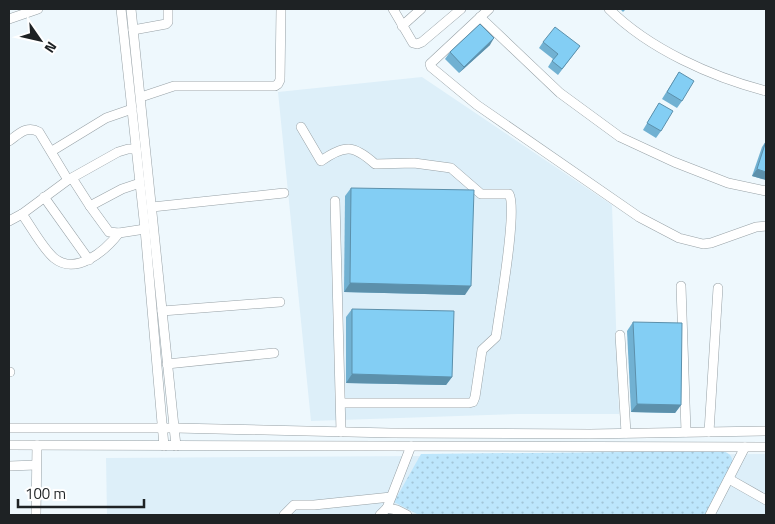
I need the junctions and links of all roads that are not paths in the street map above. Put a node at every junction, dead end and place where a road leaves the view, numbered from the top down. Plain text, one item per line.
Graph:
1 (38, 9) edge
2 (121, 9) edge
3 (131, 9) edge
4 (168, 9) edge
5 (281, 9) edge
6 (393, 9) edge
7 (421, 9) edge
8 (460, 9) edge
9 (489, 9) edge
10 (609, 9) edge
11 (480, 17) junction
12 (9, 19) edge
13 (402, 26) junction
14 (133, 30) junction
15 (766, 91) edge
16 (141, 97) junction
17 (132, 109) junction
18 (301, 127) dead end
19 (9, 141) edge
20 (136, 149) junction
21 (52, 151) junction
22 (148, 168) junction
23 (138, 171) junction
24 (70, 179) junction
25 (140, 184) junction
26 (766, 192) edge
27 (284, 193) dead end
28 (44, 197) junction
29 (335, 201) dead end
30 (90, 206) junction
31 (152, 207) junction
32 (22, 214) junction
33 (9, 221) edge
34 (766, 226) edge
35 (145, 229) junction
36 (119, 233) junction
37 (88, 260) junction
38 (681, 286) dead end
39 (718, 288) dead end
40 (280, 302) dead end
41 (162, 311) junction
42 (620, 335) dead end
43 (274, 353) dead end
44 (167, 364) junction
45 (341, 404) junction
46 (9, 428) edge
47 (175, 428) junction
48 (163, 429) junction
49 (766, 431) edge
50 (341, 432) junction
51 (686, 432) junction
52 (709, 432) junction
53 (626, 433) junction
54 (549, 434) junction
55 (9, 445) edge
56 (36, 445) junction
57 (164, 446) junction
58 (176, 446) junction
59 (411, 446) junction
60 (549, 446) junction
61 (745, 447) junction
62 (766, 447) edge
63 (36, 465) junction
64 (9, 466) edge
65 (728, 479) junction
66 (391, 497) junction
67 (766, 500) edge
68 (387, 508) junction
69 (36, 515) edge
70 (284, 515) edge
71 (380, 515) edge
72 (407, 515) edge
73 (710, 515) edge

1 - 12 street
2 - 17 street
3 - 14 street
4 - 14 street
5 - 16 street
6 - 13 street
7 - 13 street
8 - 13 street
9 - 11 street
10 - 15 street
11 - 26 street
11 - 34 street
14 - 16 street
16 - 22 street
17 - 20 street
17 - 21 street
18 - 45 street
19 - 21 street
20 - 23 street
20 - 24 street
21 - 24 street
22 - 23 street
22 - 31 street
23 - 25 street
24 - 28 street
24 - 30 street
25 - 30 street
25 - 35 street
27 - 31 street
28 - 32 street
28 - 37 street
29 - 45 street
30 - 36 street
31 - 41 street
32 - 33 street
32 - 37 street
35 - 36 street
35 - 48 street
36 - 37 street
38 - 51 street
39 - 52 street
40 - 41 street
41 - 44 street
42 - 53 street
43 - 44 street
44 - 47 street
45 - 50 street
46 - 48 street
47 - 48 street
47 - 50 street
47 - 58 street
48 - 57 street
49 - 52 street
50 - 54 street
51 - 52 street
51 - 53 street
53 - 54 street
54 - 60 street
55 - 56 street
56 - 57 street
56 - 63 street
57 - 58 street
58 - 59 street
59 - 60 street
59 - 66 street
60 - 61 street
61 - 62 street
61 - 65 street
63 - 64 street
63 - 69 street
65 - 67 street
65 - 73 street
66 - 68 street
66 - 70 street
68 - 71 street
68 - 72 street

